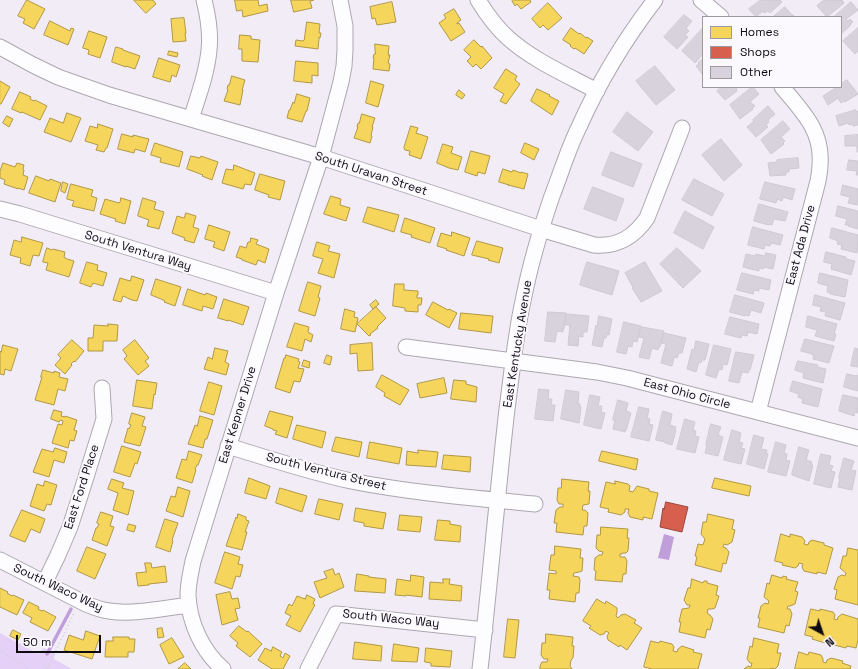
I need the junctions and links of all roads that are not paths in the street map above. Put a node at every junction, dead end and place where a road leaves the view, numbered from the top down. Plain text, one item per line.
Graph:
1 (204, 0) edge
2 (340, 0) edge
3 (478, 0) edge
4 (654, 0) edge
5 (701, 0) edge
6 (720, 16) edge
7 (0, 47) edge
8 (783, 88) edge
9 (597, 91) junction
10 (191, 119) junction
11 (682, 128) dead end
12 (321, 157) junction
13 (0, 209) edge
14 (541, 229) junction
15 (276, 293) junction
16 (406, 348) dead end
17 (513, 361) junction
18 (102, 388) dead end
19 (758, 412) junction
20 (858, 438) edge
21 (228, 446) junction
22 (497, 500) junction
23 (535, 504) dead end
24 (0, 560) edge
25 (45, 582) junction
26 (189, 605) junction
27 (484, 630) junction
28 (223, 669) edge
29 (308, 669) edge
30 (480, 669) edge

1 - 10 street
2 - 12 street, East Kepner Drive
3 - 9 street
4 - 9 street, East Kentucky Avenue
5 - 6 street
7 - 10 street, South Uravan Street
8 - 19 street, East Ada Drive
9 - 14 street, East Kentucky Avenue
10 - 12 street, South Uravan Street
11 - 14 street, South Uravan Street
12 - 14 street, South Uravan Street
12 - 15 street, East Kepner Drive
13 - 15 street, South Ventura Way
14 - 17 street, East Kentucky Avenue
15 - 21 street, East Kepner Drive
16 - 17 street, East Ohio Circle
17 - 19 street, East Ohio Circle
17 - 22 street, East Kentucky Avenue
18 - 25 street, East Ford Place
19 - 20 street, East Ohio Circle
21 - 22 street, South Ventura Street
21 - 26 street, East Kepner Drive
22 - 23 street, South Ventura Street
22 - 27 street, East Kentucky Avenue
24 - 25 street, South Waco Way
25 - 26 street, South Waco Way
26 - 28 street, East Kepner Drive
27 - 29 street, South Waco Way
27 - 30 street, East Kentucky Avenue

